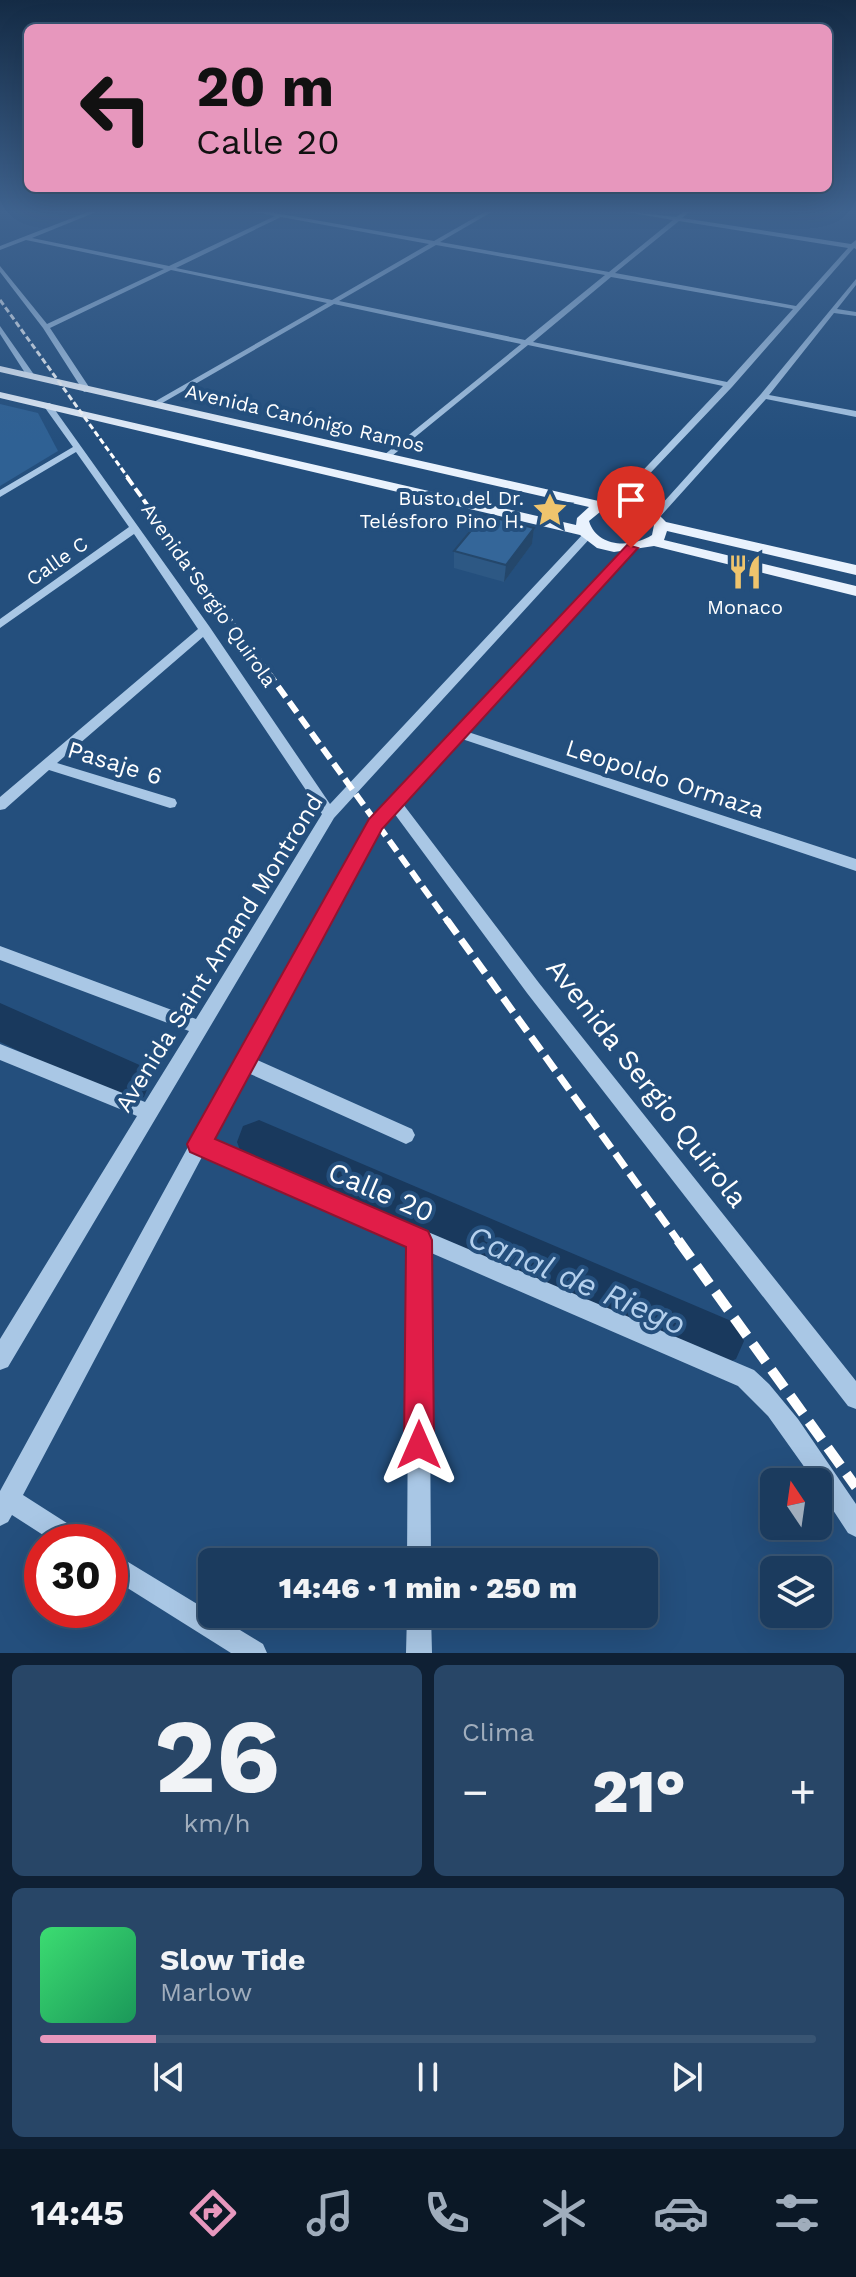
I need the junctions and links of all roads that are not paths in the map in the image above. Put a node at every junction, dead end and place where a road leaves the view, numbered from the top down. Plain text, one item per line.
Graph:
1 (15, 287) edge
2 (131, 287) edge
3 (254, 287) edge
4 (361, 287) edge
5 (596, 287) edge
6 (680, 287) edge
7 (817, 287) edge
8 (852, 287) edge
9 (334, 303) junction
10 (798, 308) junction
11 (835, 311) junction
12 (856, 314) edge
13 (46, 327) junction
14 (0, 328) edge
15 (528, 344) junction
16 (0, 369) edge
17 (31, 376) junction
18 (729, 385) junction
19 (87, 390) junction
20 (1, 395) edge
21 (764, 396) junction
22 (157, 404) junction
23 (47, 405) junction
24 (856, 414) edge
25 (76, 449) junction
26 (387, 457) junction
27 (0, 494) edge
28 (608, 506) junction
29 (658, 521) junction
30 (135, 528) junction
31 (586, 533) junction
32 (654, 542) junction
33 (631, 548) junction
34 (856, 570) edge
35 (856, 591) edge
36 (0, 624) edge
37 (205, 629) junction
38 (460, 734) junction
39 (47, 765) junction
40 (170, 803) dead end
41 (394, 803) junction
42 (0, 805) edge
43 (329, 814) junction
44 (856, 865) edge
45 (0, 953) edge
46 (200, 1028) junction
47 (0, 1052) edge
48 (244, 1063) junction
49 (148, 1112) junction
50 (406, 1135) dead end
51 (199, 1144) junction
52 (419, 1240) junction
53 (0, 1359) edge
54 (856, 1398) edge
55 (4, 1507) edge
56 (39, 1524) edge
57 (856, 1525) edge
58 (419, 1548) edge
59 (128, 1574) edge
60 (419, 1628) edge
61 (254, 1653) edge
62 (419, 1653) edge

1 - 13 street
2 - 13 street
3 - 9 street
4 - 9 street
5 - 15 street
6 - 10 street
7 - 10 street
8 - 11 street
9 - 15 street
9 - 22 street
10 - 18 street
11 - 12 street
11 - 21 street
13 - 19 street
14 - 17 street
15 - 18 street
15 - 26 street
16 - 17 main road, Avenida Canónigo Ramos
17 - 19 main road, Avenida Canónigo Ramos
17 - 20 main road
18 - 28 street
19 - 22 main road, Avenida Canónigo Ramos
20 - 23 main road, Avenida Canónigo Ramos
21 - 24 street
21 - 29 street
22 - 26 main road, Avenida Canónigo Ramos
23 - 25 street, Avenida Sergio Quirola
23 - 31 main road, Avenida Canónigo Ramos
25 - 27 street
25 - 30 street, Avenida Sergio Quirola
26 - 28 main road, Avenida Canónigo Ramos
28 - 29 main road, Avenida Canónigo Ramos
28 - 31 main road
29 - 32 main road
29 - 34 main road, Avenida Canónigo Ramos
30 - 36 street, Calle C
30 - 37 street, Avenida Sergio Quirola
31 - 33 main road, Avenida Canónigo Ramos
31 - 43 street, Avenida Saint Amand Montrond
32 - 33 main road, Avenida Canónigo Ramos
32 - 35 main road, Avenida Canónigo Ramos
33 - 38 street
37 - 39 street
37 - 43 street, Avenida Sergio Quirola
38 - 41 street
38 - 44 street, Leopoldo Ormaza
39 - 40 street, Pasaje 6
39 - 42 street
41 - 48 street
41 - 54 street, Avenida Sergio Quirola
43 - 46 street, Avenida Saint Amand Montrond
45 - 46 street
46 - 49 street, Avenida Saint Amand Montrond
47 - 49 street
48 - 50 street
48 - 51 street
49 - 53 street, Avenida Saint Amand Montrond
51 - 52 street, Calle 20
51 - 55 street
52 - 57 street, Calle 20
52 - 58 street
55 - 56 street
59 - 61 street
60 - 62 street

